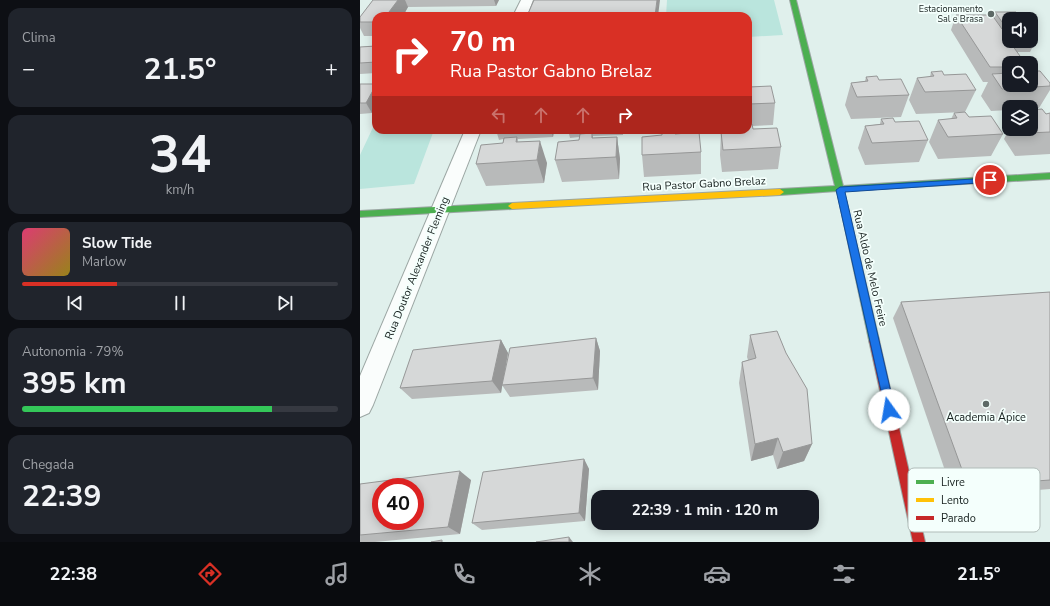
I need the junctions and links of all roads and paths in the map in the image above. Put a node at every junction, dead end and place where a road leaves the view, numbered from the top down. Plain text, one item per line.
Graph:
1 (527, 0) edge
2 (793, 0) edge
3 (522, 12) edge
4 (471, 134) edge
5 (1050, 176) edge
6 (840, 190) junction
7 (441, 209) junction
8 (360, 214) edge
9 (360, 405) edge
10 (908, 493) edge
11 (917, 532) edge
12 (919, 542) edge

1 - 3 street
2 - 6 street, Rua Aldo de Melo Freire
4 - 7 street, Rua Doutor Alexander Fleming
5 - 6 street, Rua Pastor Gabno Brelaz
6 - 7 street, Rua Pastor Gabno Brelaz
6 - 10 street, Rua Aldo de Melo Freire
7 - 8 street, Rua Pastor Gabno Brelaz
7 - 9 street, Rua Doutor Alexander Fleming
11 - 12 street, Rua Aldo de Melo Freire

